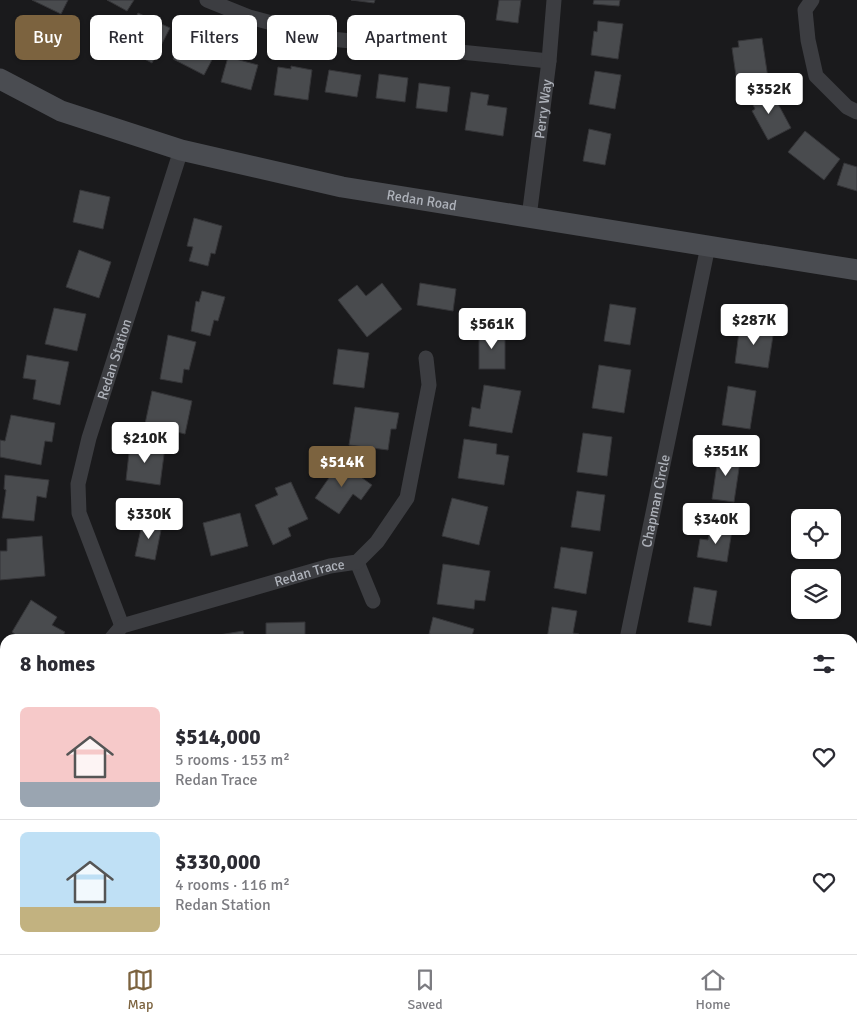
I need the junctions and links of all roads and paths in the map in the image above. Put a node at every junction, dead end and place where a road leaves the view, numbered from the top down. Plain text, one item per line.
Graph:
1 (207, 0) edge
2 (554, 0) edge
3 (812, 0) edge
4 (549, 61) junction
5 (0, 79) edge
6 (857, 112) edge
7 (181, 150) junction
8 (529, 217) junction
9 (708, 246) junction
10 (857, 270) edge
11 (426, 358) dead end
12 (357, 562) junction
13 (373, 601) dead end
14 (122, 626) junction
15 (115, 634) edge
16 (628, 634) edge

1 - 4 street
2 - 4 street, Perry Way
3 - 6 street
4 - 8 street, Perry Way
5 - 7 main road, Redan Road
7 - 8 main road, Redan Road
7 - 14 street, Redan Station
8 - 9 main road, Redan Road
9 - 10 main road, Redan Road
9 - 16 street, Chapman Circle
11 - 12 street, Redan Trace
12 - 13 street
12 - 14 street, Redan Trace
14 - 15 street

